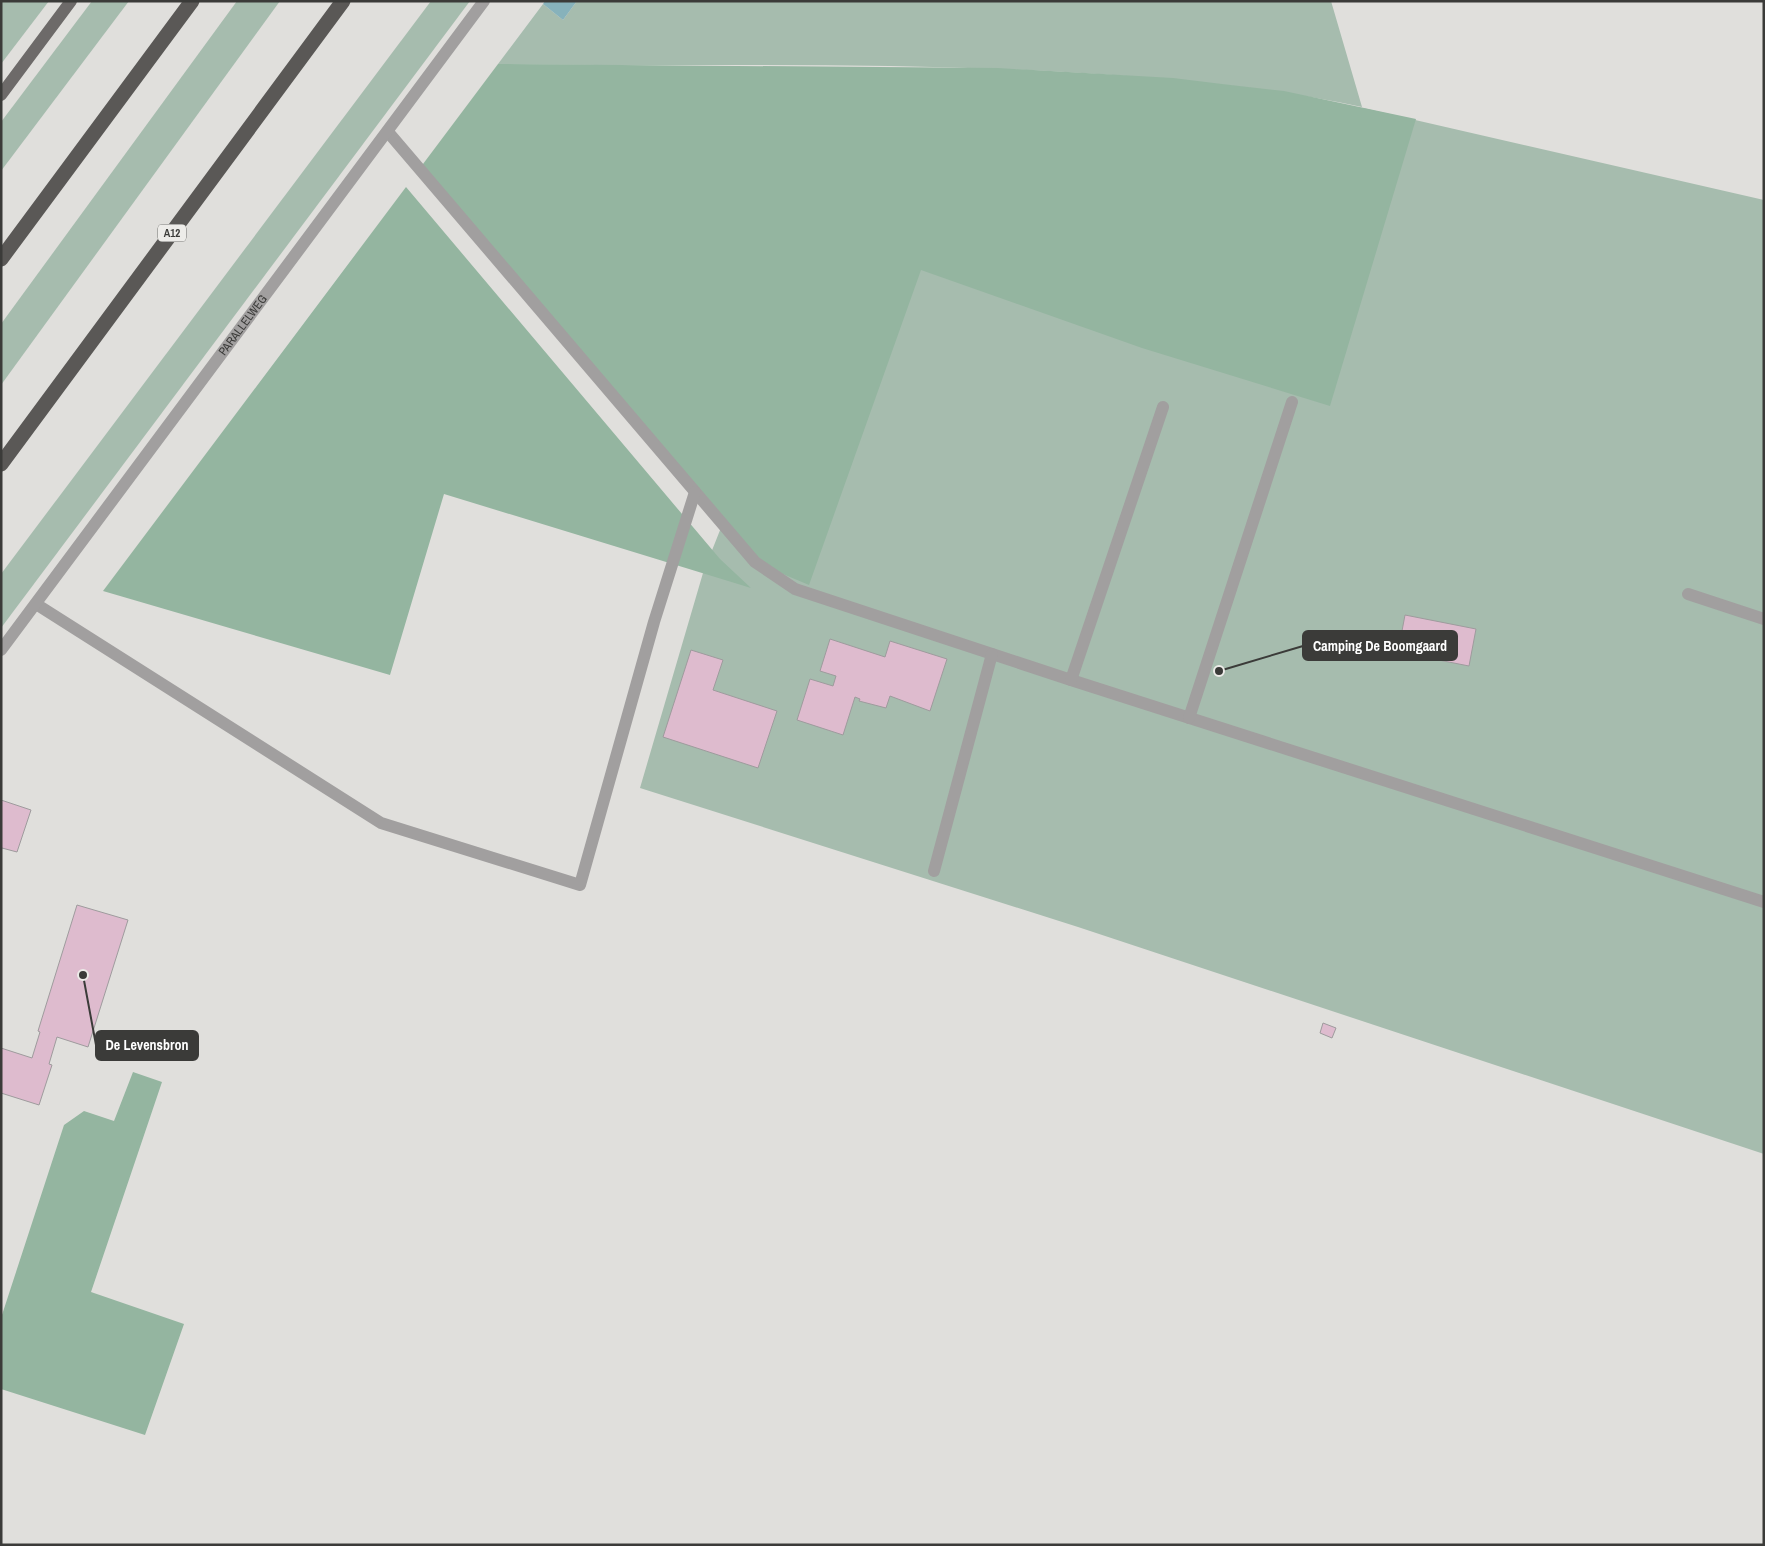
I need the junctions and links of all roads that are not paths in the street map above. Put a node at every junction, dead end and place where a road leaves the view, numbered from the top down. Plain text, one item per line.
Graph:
1 (70, 1) edge
2 (192, 1) edge
3 (343, 1) edge
4 (484, 1) edge
5 (1, 94) edge
6 (388, 132) junction
7 (1, 259) edge
8 (1292, 402) dead end
9 (1163, 407) dead end
10 (1, 464) edge
11 (696, 492) junction
12 (1688, 594) dead end
13 (36, 604) junction
14 (1764, 619) edge
15 (1, 650) edge
16 (992, 654) junction
17 (1071, 680) junction
18 (1189, 718) junction
19 (934, 871) dead end
20 (1764, 902) edge

1 - 5 main road
2 - 7 highway
3 - 10 highway, A12
4 - 6 street, PARALLELWEG
6 - 11 street
6 - 13 street, PARALLELWEG
8 - 18 street
9 - 17 street
11 - 13 street
11 - 16 street
12 - 14 street
13 - 15 street, PARALLELWEG
16 - 17 street
16 - 19 street
17 - 18 street
18 - 20 street

